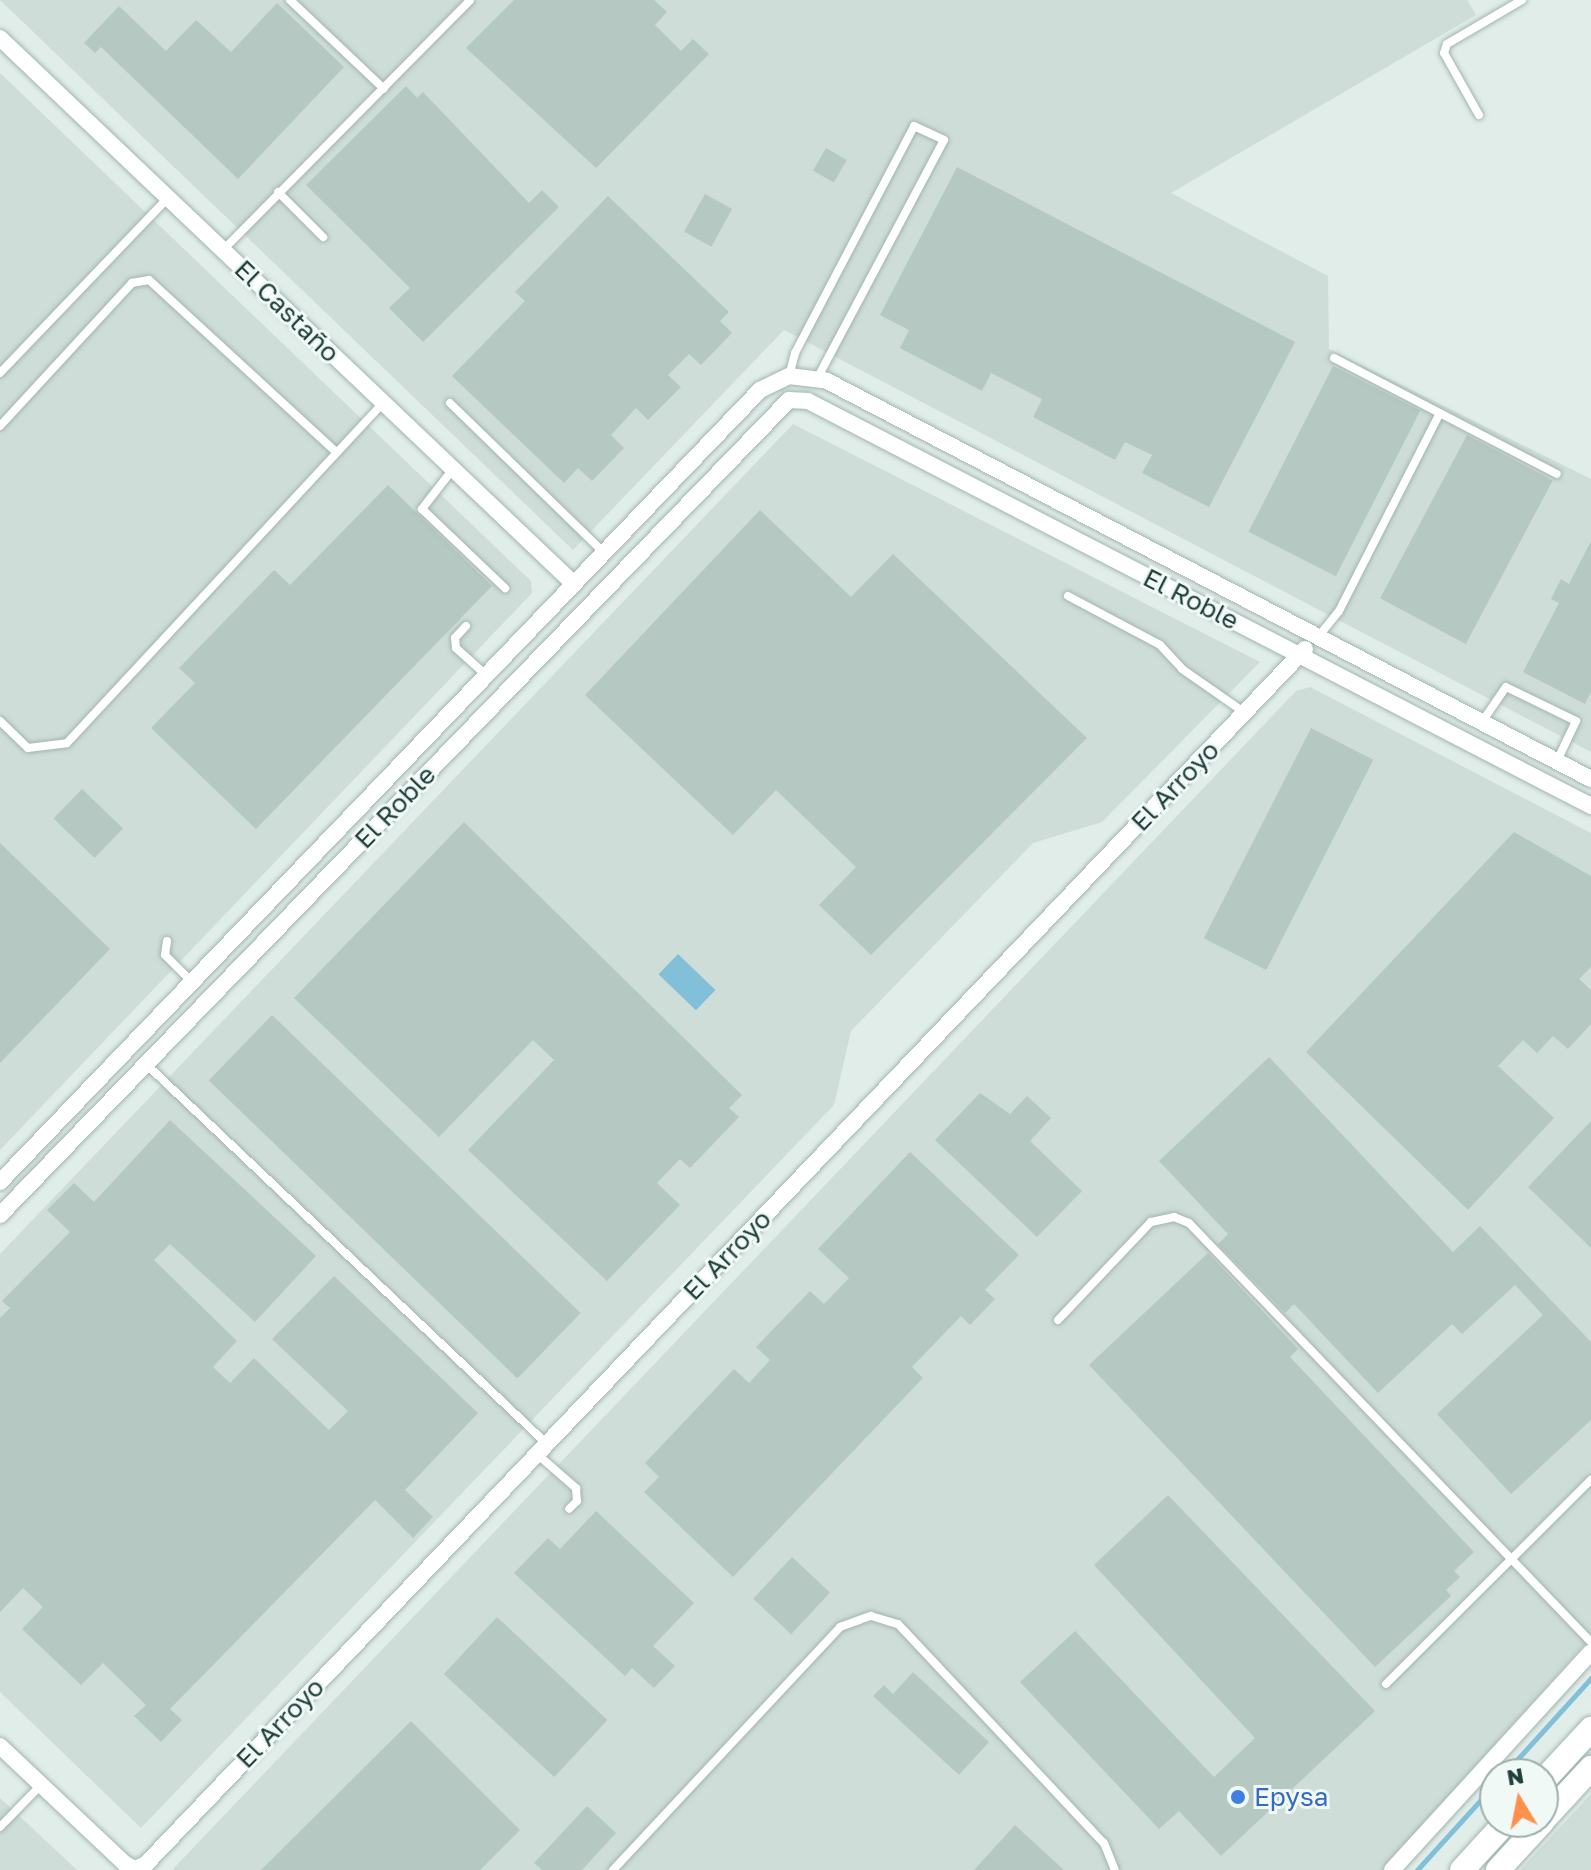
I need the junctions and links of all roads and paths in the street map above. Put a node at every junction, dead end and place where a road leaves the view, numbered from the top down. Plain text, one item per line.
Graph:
1 (290, 0) edge
2 (470, 0) edge
3 (1522, 0) edge
4 (0, 38) edge
5 (384, 89) junction
6 (1479, 115) dead end
7 (278, 192) junction
8 (168, 198) junction
9 (323, 237) dead end
10 (223, 250) junction
11 (1334, 358) dead end
12 (0, 373) edge
13 (789, 376) junction
14 (818, 377) junction
15 (789, 400) junction
16 (383, 403) junction
17 (450, 403) dead end
18 (1440, 413) junction
19 (0, 426) edge
20 (337, 453) junction
21 (453, 469) junction
22 (1557, 474) dead end
23 (604, 553) junction
24 (574, 584) junction
25 (505, 588) dead end
26 (1068, 596) dead end
27 (466, 626) dead end
28 (1317, 637) junction
29 (1300, 655) junction
30 (487, 677) junction
31 (1245, 713) junction
32 (0, 721) edge
33 (1482, 722) junction
34 (1557, 761) junction
35 (1591, 779) edge
36 (385, 783) junction
37 (403, 799) junction
38 (1591, 806) edge
39 (167, 941) dead end
40 (193, 983) junction
41 (145, 1064) junction
42 (0, 1182) edge
43 (0, 1215) edge
44 (1058, 1320) dead end
45 (542, 1449) junction
46 (1591, 1480) edge
47 (569, 1509) dead end
48 (1512, 1559) junction
49 (1591, 1642) edge
50 (1591, 1652) edge
51 (1386, 1684) dead end
52 (1591, 1729) edge
53 (0, 1746) edge
54 (1559, 1764) edge
55 (1591, 1768) edge
56 (41, 1785) junction
57 (1559, 1803) edge
58 (0, 1827) edge
59 (1491, 1838) edge
60 (1527, 1838) edge
61 (135, 1869) edge
62 (613, 1870) edge
63 (1115, 1870) edge
64 (1392, 1870) edge
65 (1462, 1870) edge
66 (1498, 1870) edge

1 - 5 lane
2 - 5 lane
3 - 6 lane
4 - 8 street, El Castaño
5 - 7 lane
7 - 9 lane
7 - 10 lane
8 - 10 street, El Castaño
8 - 12 lane
10 - 16 street, El Castaño
11 - 18 lane
13 - 14 street, El Roble
13 - 14 lane
13 - 15 street
13 - 23 street, El Roble
14 - 28 street, El Roble
15 - 29 street, El Roble
15 - 37 street, El Roble
16 - 20 lane
16 - 21 street, El Castaño
17 - 23 lane
18 - 22 lane
18 - 28 lane
19 - 20 lane
20 - 32 lane
21 - 24 street, El Castaño
21 - 25 lane
23 - 24 street, El Roble
24 - 30 street, El Roble
26 - 31 lane
27 - 30 lane
28 - 29 street, El Arroyo
28 - 33 street, El Roble
29 - 31 street, El Arroyo
29 - 38 street, El Roble
30 - 36 street, El Roble
31 - 45 street, El Arroyo
33 - 34 street, El Roble
33 - 34 lane
34 - 35 street, El Roble
36 - 37 street
36 - 40 street, El Roble
37 - 41 street, El Roble
39 - 40 lane
40 - 42 street, El Roble
41 - 43 street, El Roble
41 - 45 lane
44 - 48 lane
45 - 47 lane
45 - 61 street, El Arroyo
46 - 48 lane
48 - 49 lane
48 - 51 lane
50 - 64 street
52 - 54 main road
53 - 56 street
55 - 57 main road
56 - 58 lane
56 - 61 street
59 - 65 main road
60 - 66 main road
62 - 63 lane

